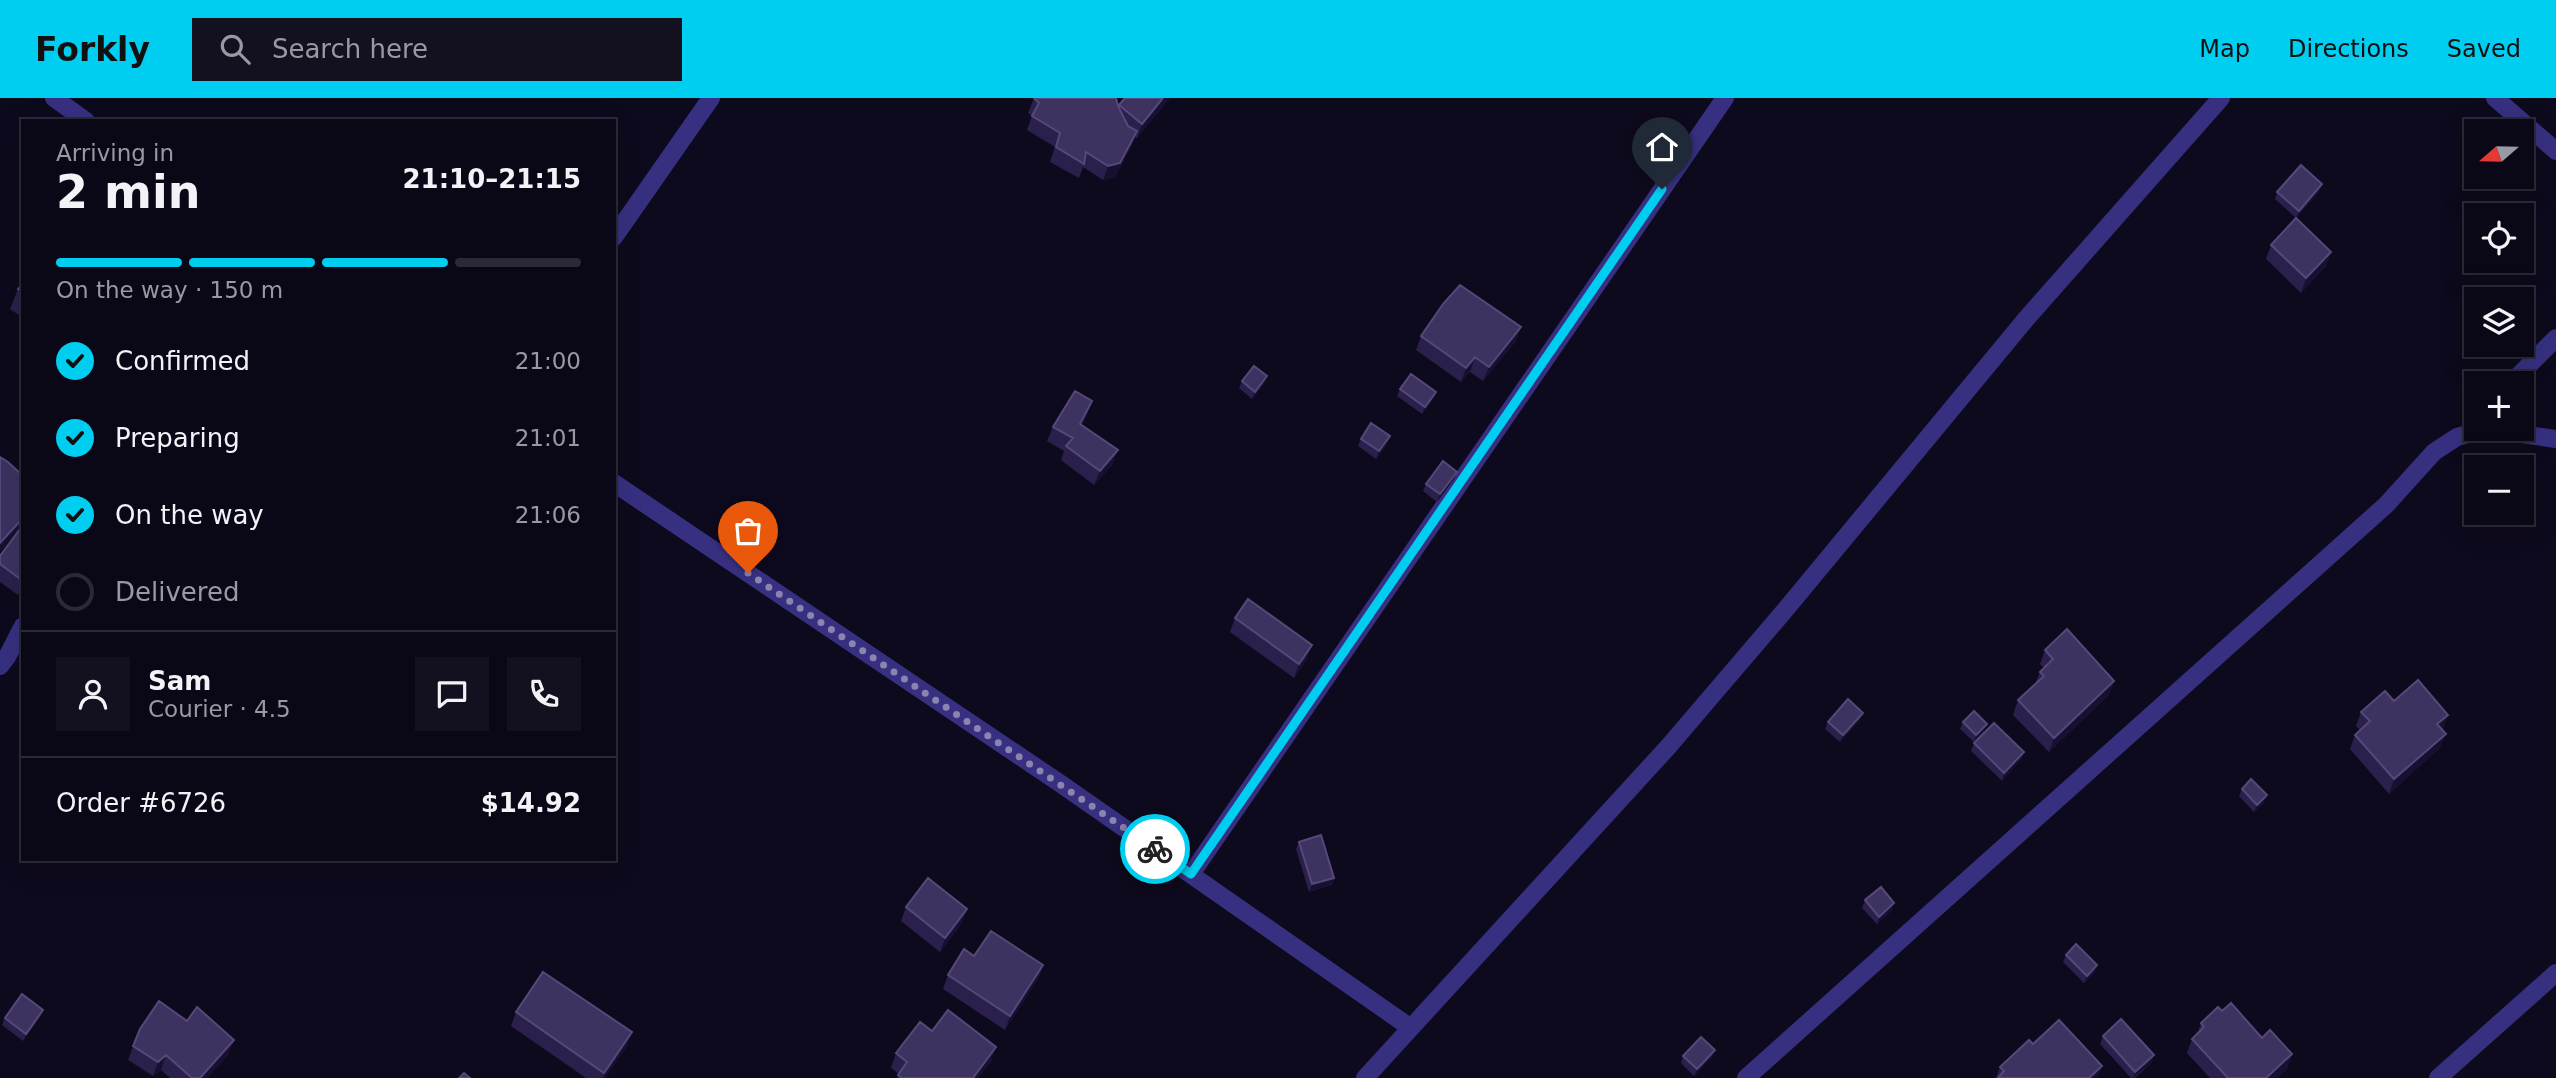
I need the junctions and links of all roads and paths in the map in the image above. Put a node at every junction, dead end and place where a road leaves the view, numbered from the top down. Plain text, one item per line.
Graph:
1 (54, 98) edge
2 (711, 98) edge
3 (1725, 98) edge
4 (2221, 98) edge
5 (2496, 98) edge
6 (83, 119) edge
7 (2556, 151) edge
8 (616, 234) edge
9 (2556, 338) edge
10 (2523, 371) edge
11 (2464, 430) edge
12 (2457, 437) junction
13 (2556, 439) edge
14 (616, 484) edge
15 (21, 629) edge
16 (0, 666) edge
17 (1191, 874) junction
18 (2556, 973) edge
19 (1411, 1028) junction
20 (1365, 1078) edge
21 (1746, 1078) edge
22 (2438, 1078) edge

1 - 6 street
2 - 8 street
3 - 17 street
4 - 19 street
5 - 7 street
9 - 10 street
11 - 12 street
12 - 13 street
12 - 21 street
14 - 17 street
15 - 16 street
17 - 19 street
18 - 22 street
19 - 20 street

